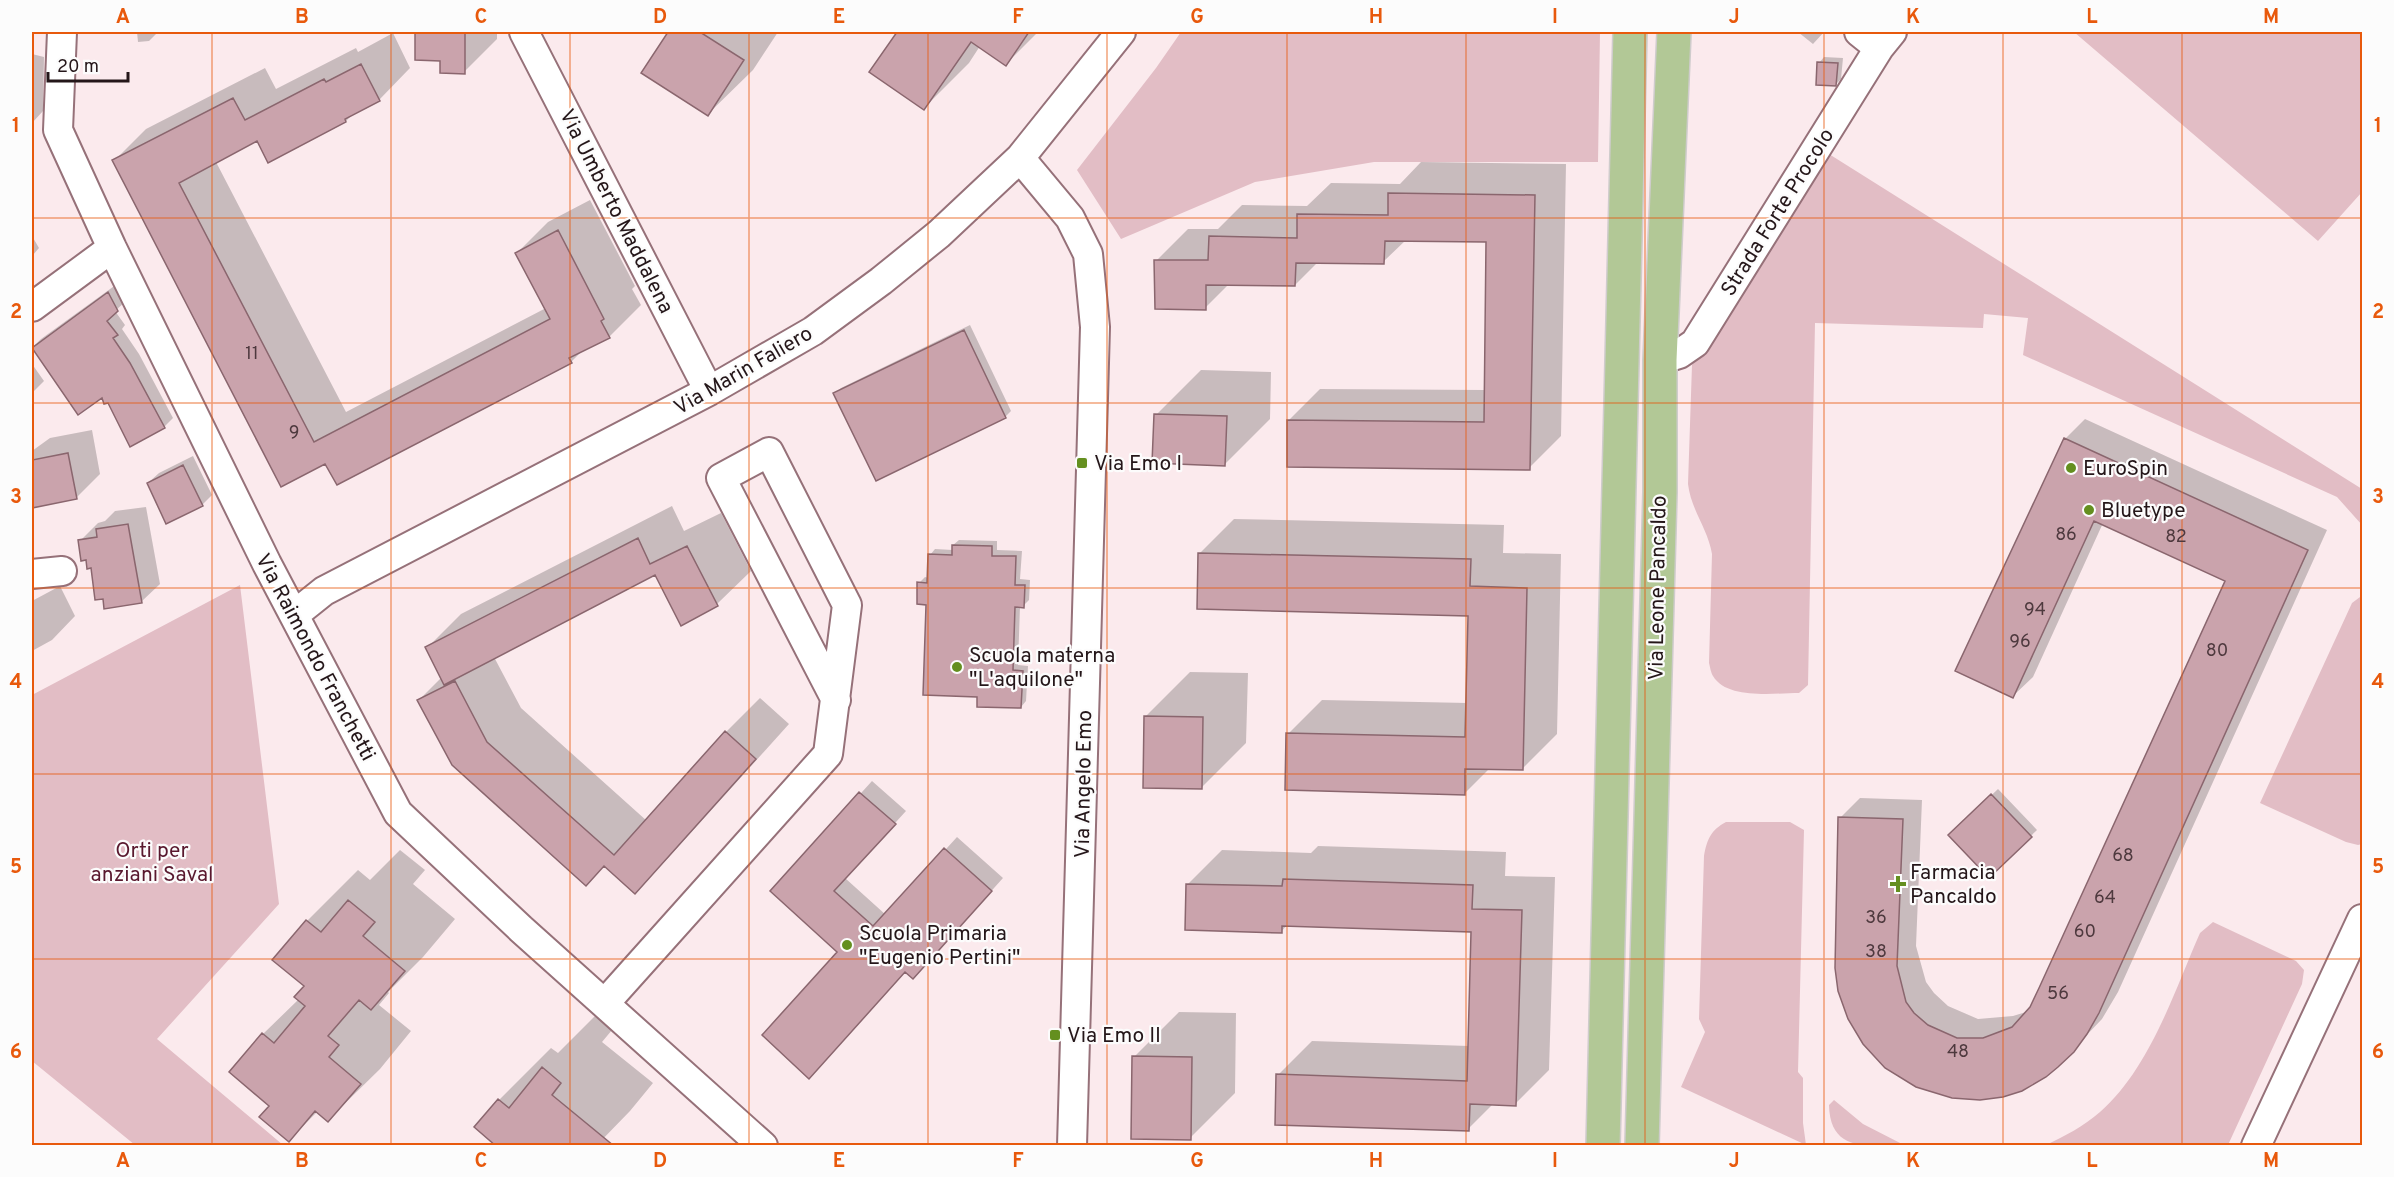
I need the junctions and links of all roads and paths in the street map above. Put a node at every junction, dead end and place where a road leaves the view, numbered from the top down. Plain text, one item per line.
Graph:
1 (62, 32) edge
2 (524, 32) edge
3 (1121, 32) edge
4 (1630, 32) edge
5 (1674, 32) edge
6 (1877, 37) edge
7 (1020, 158) junction
8 (112, 248) junction
9 (32, 307) edge
10 (1660, 360) junction
11 (709, 391) junction
12 (62, 571) dead end
13 (32, 574) edge
14 (294, 615) junction
15 (836, 700) junction
16 (2362, 919) edge
17 (604, 1003) junction
18 (763, 1146) edge
19 (1072, 1146) edge
20 (1603, 1146) edge
21 (1642, 1146) edge
22 (2256, 1146) edge

1 - 8 street, Via Raimondo Franchetti
2 - 11 street, Via Umberto Maddalena
3 - 7 street, Via Marin Faliero
4 - 20 main road, Via Leone Pancaldo
5 - 10 main road, Via Leone Pancaldo
6 - 10 street, Strada Forte Procolo
7 - 11 street, Via Marin Faliero
7 - 19 street, Via Angelo Emo
8 - 9 street
8 - 14 street, Via Raimondo Franchetti
10 - 21 main road, Via Leone Pancaldo
11 - 14 street, Via Marin Faliero
12 - 13 street
14 - 17 street, Via Raimondo Franchetti
15 - 15 street
15 - 17 street
16 - 22 street
17 - 18 street, Via Raimondo Franchetti

